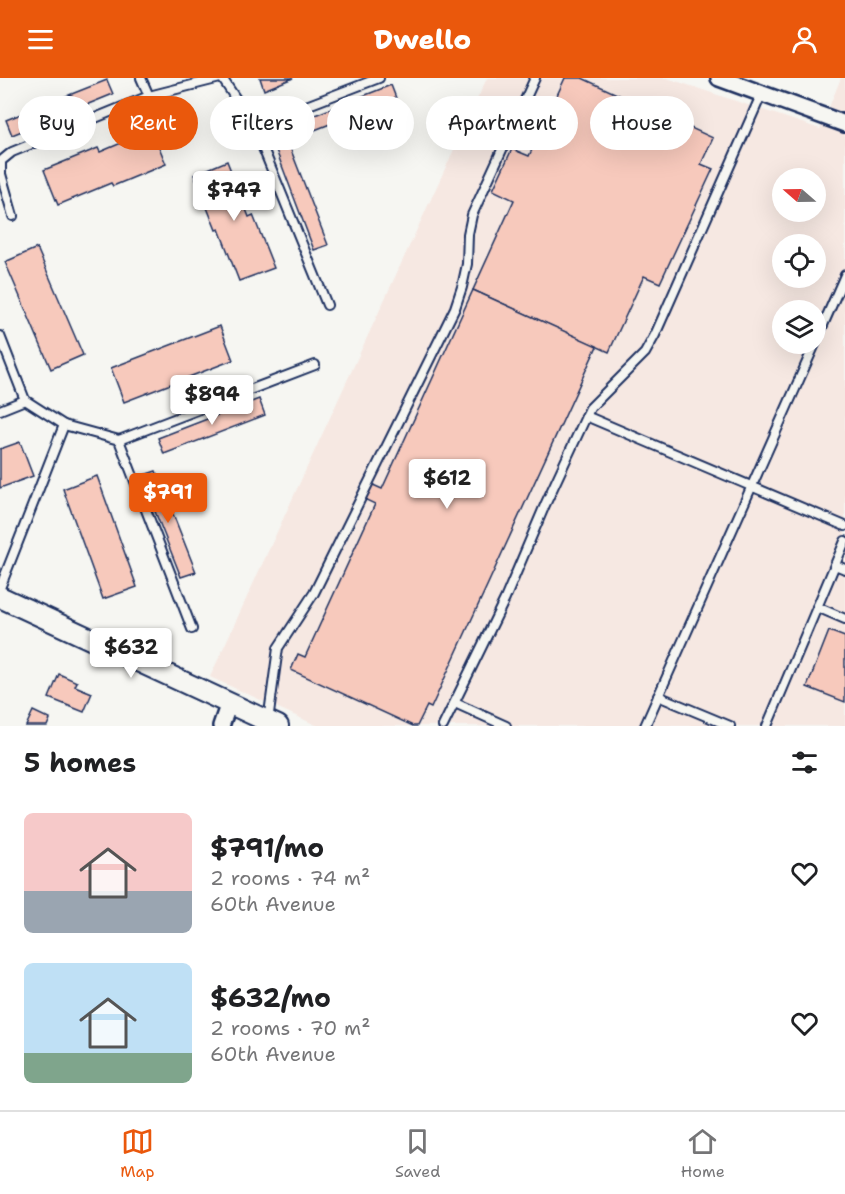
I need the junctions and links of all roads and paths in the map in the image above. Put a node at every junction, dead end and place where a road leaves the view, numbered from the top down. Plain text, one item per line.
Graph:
1 (141, 78) edge
2 (221, 78) edge
3 (379, 78) edge
4 (535, 78) edge
5 (718, 78) edge
6 (762, 93) junction
7 (149, 96) joint
8 (233, 96) edge
9 (315, 103) edge
10 (108, 113) edge
11 (845, 124) edge
12 (264, 150) edge
13 (13, 216) dead end
14 (845, 275) edge
15 (327, 305) dead end
16 (826, 317) edge
17 (0, 336) edge
18 (810, 354) edge
19 (315, 365) dead end
20 (25, 399) junction
21 (0, 410) edge
22 (586, 416) junction
23 (64, 425) junction
24 (119, 440) junction
25 (751, 487) junction
26 (845, 526) edge
27 (845, 541) edge
28 (835, 565) junction
29 (845, 569) edge
30 (0, 588) edge
31 (0, 597) edge
32 (817, 607) junction
33 (845, 619) edge
34 (192, 629) dead end
35 (658, 696) junction
36 (228, 703) junction
37 (455, 703) junction
38 (273, 724) edge
39 (221, 726) edge
40 (443, 726) edge
41 (506, 726) edge
42 (645, 726) edge
43 (730, 726) edge
44 (767, 726) edge

1 - 7 lane
2 - 7 lane
2 - 8 lane
3 - 9 lane
4 - 38 lane
5 - 6 street
6 - 11 street
6 - 22 lane
10 - 13 lane
12 - 15 lane
14 - 16 lane
17 - 20 lane
18 - 25 lane
19 - 24 lane
20 - 21 lane
20 - 23 lane
22 - 25 lane
22 - 37 lane
23 - 24 lane
23 - 30 lane
24 - 34 lane
25 - 26 lane
25 - 35 lane
27 - 28 lane
28 - 29 lane
28 - 32 lane
31 - 36 street
32 - 33 lane
32 - 44 lane
35 - 42 lane
35 - 43 lane
36 - 38 street
36 - 39 street
37 - 40 lane
37 - 41 lane

